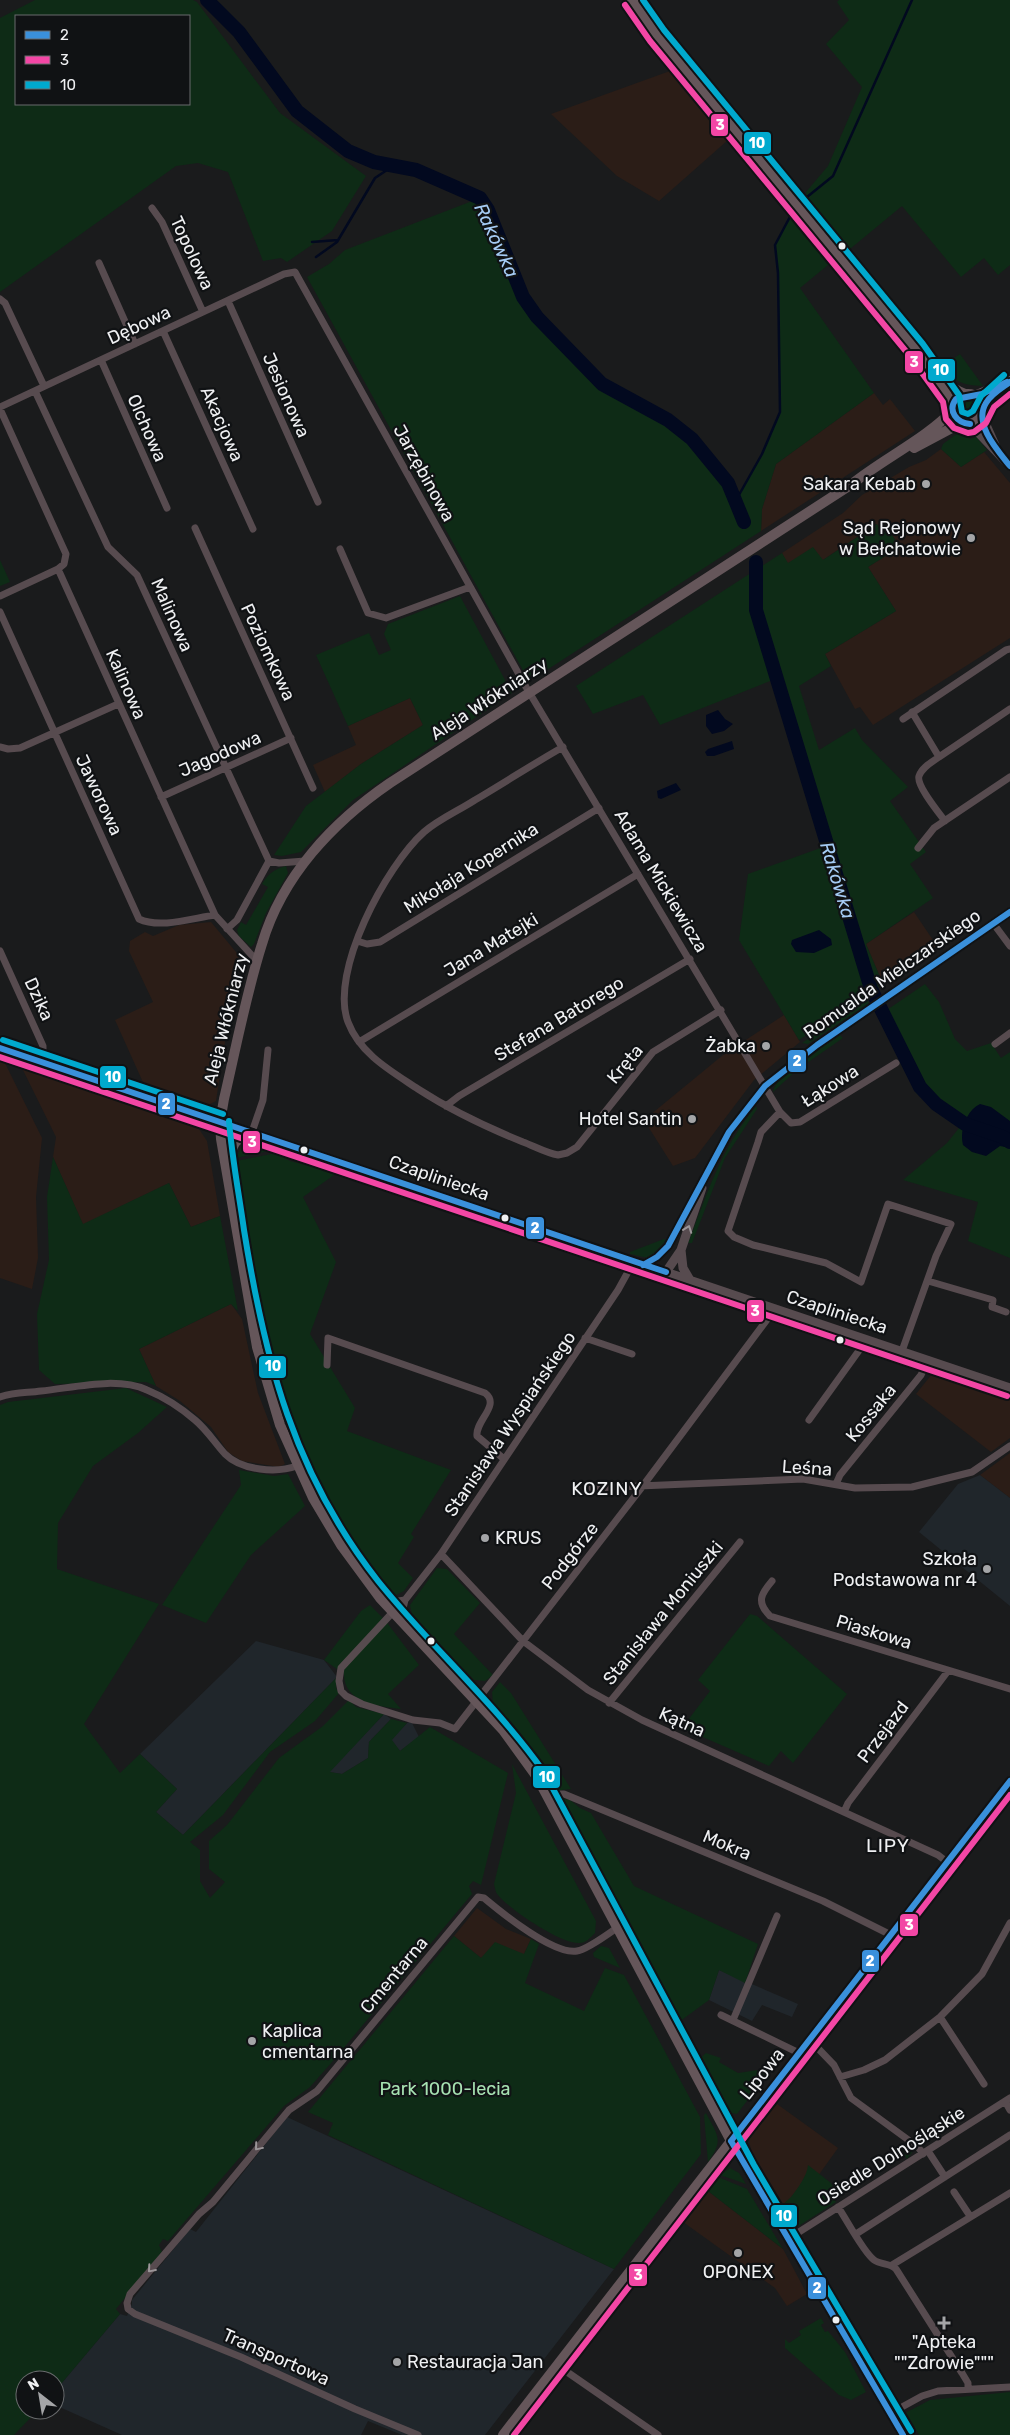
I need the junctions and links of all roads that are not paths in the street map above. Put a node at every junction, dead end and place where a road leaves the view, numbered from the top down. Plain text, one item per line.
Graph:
1 (632, 0) edge
2 (152, 208) dead end
3 (99, 262) dead end
4 (292, 271) joint
5 (0, 299) edge
6 (228, 301) junction
7 (203, 312) junction
8 (163, 331) junction
9 (135, 344) junction
10 (916, 350) junction
11 (101, 360) junction
12 (1010, 382) edge
13 (44, 386) junction
14 (35, 391) junction
15 (970, 395) junction
16 (953, 407) junction
17 (0, 408) edge
18 (982, 412) junction
19 (965, 424) junction
20 (1002, 456) junction
21 (1010, 466) edge
22 (852, 484) junction
23 (318, 502) dead end
24 (167, 508) dead end
25 (195, 528) dead end
26 (253, 529) dead end
27 (340, 549) dead end
28 (58, 569) junction
29 (470, 587) junction
30 (0, 596) edge
31 (0, 612) edge
32 (1010, 649) edge
33 (529, 692) junction
34 (118, 704) junction
35 (1010, 709) edge
36 (912, 712) junction
37 (903, 719) dead end
38 (54, 733) junction
39 (291, 738) junction
40 (0, 747) edge
41 (563, 747) junction
42 (939, 756) junction
43 (225, 768) junction
44 (1010, 777) edge
45 (313, 788) dead end
46 (161, 797) junction
47 (599, 808) junction
48 (944, 821) junction
49 (918, 848) dead end
50 (270, 861) junction
51 (305, 861) junction
52 (638, 874) junction
53 (1010, 912) edge
54 (215, 915) junction
55 (993, 923) junction
56 (227, 929) junction
57 (357, 941) junction
58 (1010, 946) edge
59 (0, 951) edge
60 (690, 959) junction
61 (257, 962) junction
62 (720, 1010) junction
63 (1010, 1034) edge
64 (359, 1042) junction
65 (996, 1044) dead end
66 (0, 1048) edge
67 (268, 1050) dead end
68 (43, 1062) junction
69 (896, 1063) dead end
70 (765, 1086) junction
71 (446, 1106) junction
72 (780, 1112) junction
73 (220, 1122) junction
74 (252, 1132) junction
75 (704, 1182) junction
76 (230, 1187) junction
77 (668, 1246) junction
78 (681, 1250) junction
79 (639, 1263) junction
80 (666, 1272) junction
81 (690, 1280) junction
82 (928, 1281) junction
83 (775, 1309) junction
84 (1006, 1312) dead end
85 (585, 1338) junction
86 (865, 1338) junction
87 (902, 1351) junction
88 (632, 1354) dead end
89 (928, 1360) junction
90 (327, 1365) dead end
91 (1010, 1388) edge
92 (0, 1397) edge
93 (809, 1420) dead end
94 (1010, 1446) edge
95 (504, 1459) junction
96 (298, 1466) junction
97 (836, 1484) junction
98 (642, 1487) junction
99 (592, 1488) dead end
100 (740, 1542) dead end
101 (441, 1554) junction
102 (772, 1581) dead end
103 (380, 1598) junction
104 (405, 1600) junction
105 (393, 1612) junction
106 (404, 1624) junction
107 (523, 1641) junction
108 (948, 1671) junction
109 (1010, 1689) edge
110 (476, 1701) junction
111 (609, 1703) junction
112 (1010, 1781) edge
113 (549, 1798) junction
114 (844, 1812) junction
115 (947, 1862) junction
116 (777, 1916) dead end
117 (1010, 1923) edge
118 (618, 1928) junction
119 (891, 1935) junction
120 (721, 2015) dead end
121 (940, 2018) junction
122 (733, 2020) junction
123 (810, 2039) junction
124 (799, 2053) junction
125 (840, 2077) junction
126 (984, 2084) dead end
127 (1007, 2099) edge
128 (1010, 2110) edge
129 (1010, 2135) edge
130 (731, 2141) junction
131 (925, 2152) junction
132 (945, 2177) junction
133 (954, 2192) dead end
134 (1010, 2193) edge
135 (838, 2207) junction
136 (970, 2216) junction
137 (856, 2234) junction
138 (788, 2239) junction
139 (892, 2265) junction
140 (127, 2303) joint
141 (557, 2365) junction
142 (1010, 2387) edge
143 (968, 2389) junction
144 (891, 2413) junction
145 (418, 2435) edge
146 (502, 2435) edge
147 (658, 2435) edge
148 (903, 2435) edge

1 - 10 main road
2 - 7 street, Topolowa
3 - 9 street
4 - 6 street, Dębowa
4 - 29 street, Jarzębinowa
5 - 13 street
6 - 7 street, Dębowa
6 - 23 street, Jesionowa
7 - 8 street, Dębowa
8 - 9 street, Dębowa
8 - 26 street, Akacjowa
9 - 11 street, Dębowa
10 - 15 main road
10 - 16 main road
11 - 13 street, Dębowa
11 - 24 street, Olchowa
12 - 15 main road
12 - 18 main road
13 - 14 street, Dębowa
14 - 17 street, Dębowa
14 - 43 street, Malinowa
15 - 16 main road
15 - 18 main road
16 - 19 main road
16 - 22 main road, Aleja Włókniarzy
17 - 28 street
18 - 19 main road
18 - 20 street
19 - 20 street
19 - 22 main road, Aleja Włókniarzy
20 - 21 street
22 - 33 main road, Aleja Włókniarzy
25 - 39 street, Poziomkowa
27 - 29 street
28 - 30 street
28 - 34 street, Kalinowa
29 - 33 street, Jarzębinowa
31 - 38 street, Jaworowa
32 - 36 street
33 - 41 street, Adama Mickiewicza
33 - 51 main road, Aleja Włókniarzy
34 - 38 street
34 - 46 street, Kalinowa
35 - 42 street
36 - 37 street
36 - 42 street
38 - 40 street
38 - 54 street, Jaworowa
39 - 43 street, Jagodowa
39 - 45 street, Poziomkowa
41 - 47 street, Adama Mickiewicza
41 - 57 street
42 - 48 street
43 - 46 street, Jagodowa
43 - 50 street, Malinowa
44 - 48 street
46 - 54 street, Kalinowa
47 - 52 street, Adama Mickiewicza
47 - 57 street, Mikołaja Kopernika
48 - 49 street
50 - 51 street
50 - 56 street
51 - 61 main road, Aleja Włókniarzy
52 - 60 street, Adama Mickiewicza
52 - 64 street, Jana Matejki
53 - 55 street, Romualda Mielczarskiego
54 - 56 street, Kalinowa
55 - 58 street
55 - 70 street, Romualda Mielczarskiego
56 - 61 street, Kalinowa
57 - 64 street
59 - 68 street, Dzika
60 - 62 street, Adama Mickiewicza
60 - 71 street, Stefana Batorego
61 - 73 main road, Aleja Włókniarzy
62 - 70 street, Adama Mickiewicza
62 - 71 street, Kręta
63 - 65 street
64 - 71 street
66 - 68 main road, Czapliniecka
67 - 74 street
68 - 73 main road, Czapliniecka
69 - 72 street, Łąkowa
70 - 72 street, Łąkowa
70 - 75 street, Romualda Mielczarskiego
72 - 82 street
73 - 74 street, Czapliniecka
73 - 76 main road, Aleja Włókniarzy
74 - 76 main road
74 - 79 street, Czapliniecka
75 - 77 street, Romualda Mielczarskiego
78 -> 75 street, Romualda Mielczarskiego
76 - 96 main road, Aleja Włókniarzy
77 - 79 street, Romualda Mielczarskiego
77 - 80 street, Romualda Mielczarskiego
78 - 80 street, Romualda Mielczarskiego
78 - 81 street
79 - 80 street, Czapliniecka
79 - 85 street, Stanisława Wyspiańskiego
80 - 81 street, Czapliniecka
81 - 83 street, Czapliniecka
82 - 84 street
82 - 87 street
83 - 86 street, Czapliniecka
83 - 98 street, Podgórze
85 - 88 street
85 - 95 street, Stanisława Wyspiańskiego
86 - 87 street, Czapliniecka
86 - 93 street
87 - 89 street, Czapliniecka
89 - 91 street, Czapliniecka
89 - 97 street, Kossaka
90 - 95 street
92 - 96 street
94 - 97 street, Leśna
95 - 101 street, Stanisława Wyspiańskiego
96 - 103 main road, Aleja Włókniarzy
97 - 98 street, Leśna
98 - 99 street, Leśna
98 - 107 street, Podgórze
100 - 111 street, Stanisława Moniuszki
101 - 104 street, Stanisława Wyspiańskiego
101 - 107 street, Kątna
102 - 108 street, Piaskowa
103 - 104 street
103 - 105 main road, Aleja Włókniarzy
104 - 106 street
105 - 106 main road, Aleja Włókniarzy
105 - 110 street, Podgórze
106 - 110 main road, Aleja Włókniarzy
107 - 110 street, Podgórze
107 - 111 street, Kątna
108 - 109 street, Piaskowa
108 - 114 street, Przejazd
110 - 113 main road, Aleja Włókniarzy
111 - 114 street, Kątna
112 - 115 street, Lipowa
113 - 118 main road, Aleja Włókniarzy
113 - 119 street, Mokra
114 - 115 street, Kątna
115 - 119 street, Lipowa
116 - 122 street
117 - 121 street
118 - 130 main road, Aleja Włókniarzy
118 -> 140 street, Cmentarna
119 - 123 street, Lipowa
120 - 122 street
121 - 125 street
121 - 126 street
122 - 124 street
123 - 124 street, Lipowa
123 - 125 street
124 - 130 street, Lipowa
125 - 131 street
127 - 128 street
127 - 131 street, Osiedle Dolnośląskie
129 - 132 street
130 - 138 street
130 - 141 main road, Lipowa
131 - 132 street
131 - 135 street, Osiedle Dolnośląskie
132 - 137 street
133 - 136 street
134 - 136 street
135 - 137 street
135 - 138 street, Osiedle Dolnośląskie
136 - 139 street
137 - 139 street
138 - 144 street
139 - 143 street
140 - 145 street, Transportowa
141 - 146 main road, Lipowa
141 - 147 street
142 - 143 street
143 - 144 street
144 - 148 street

